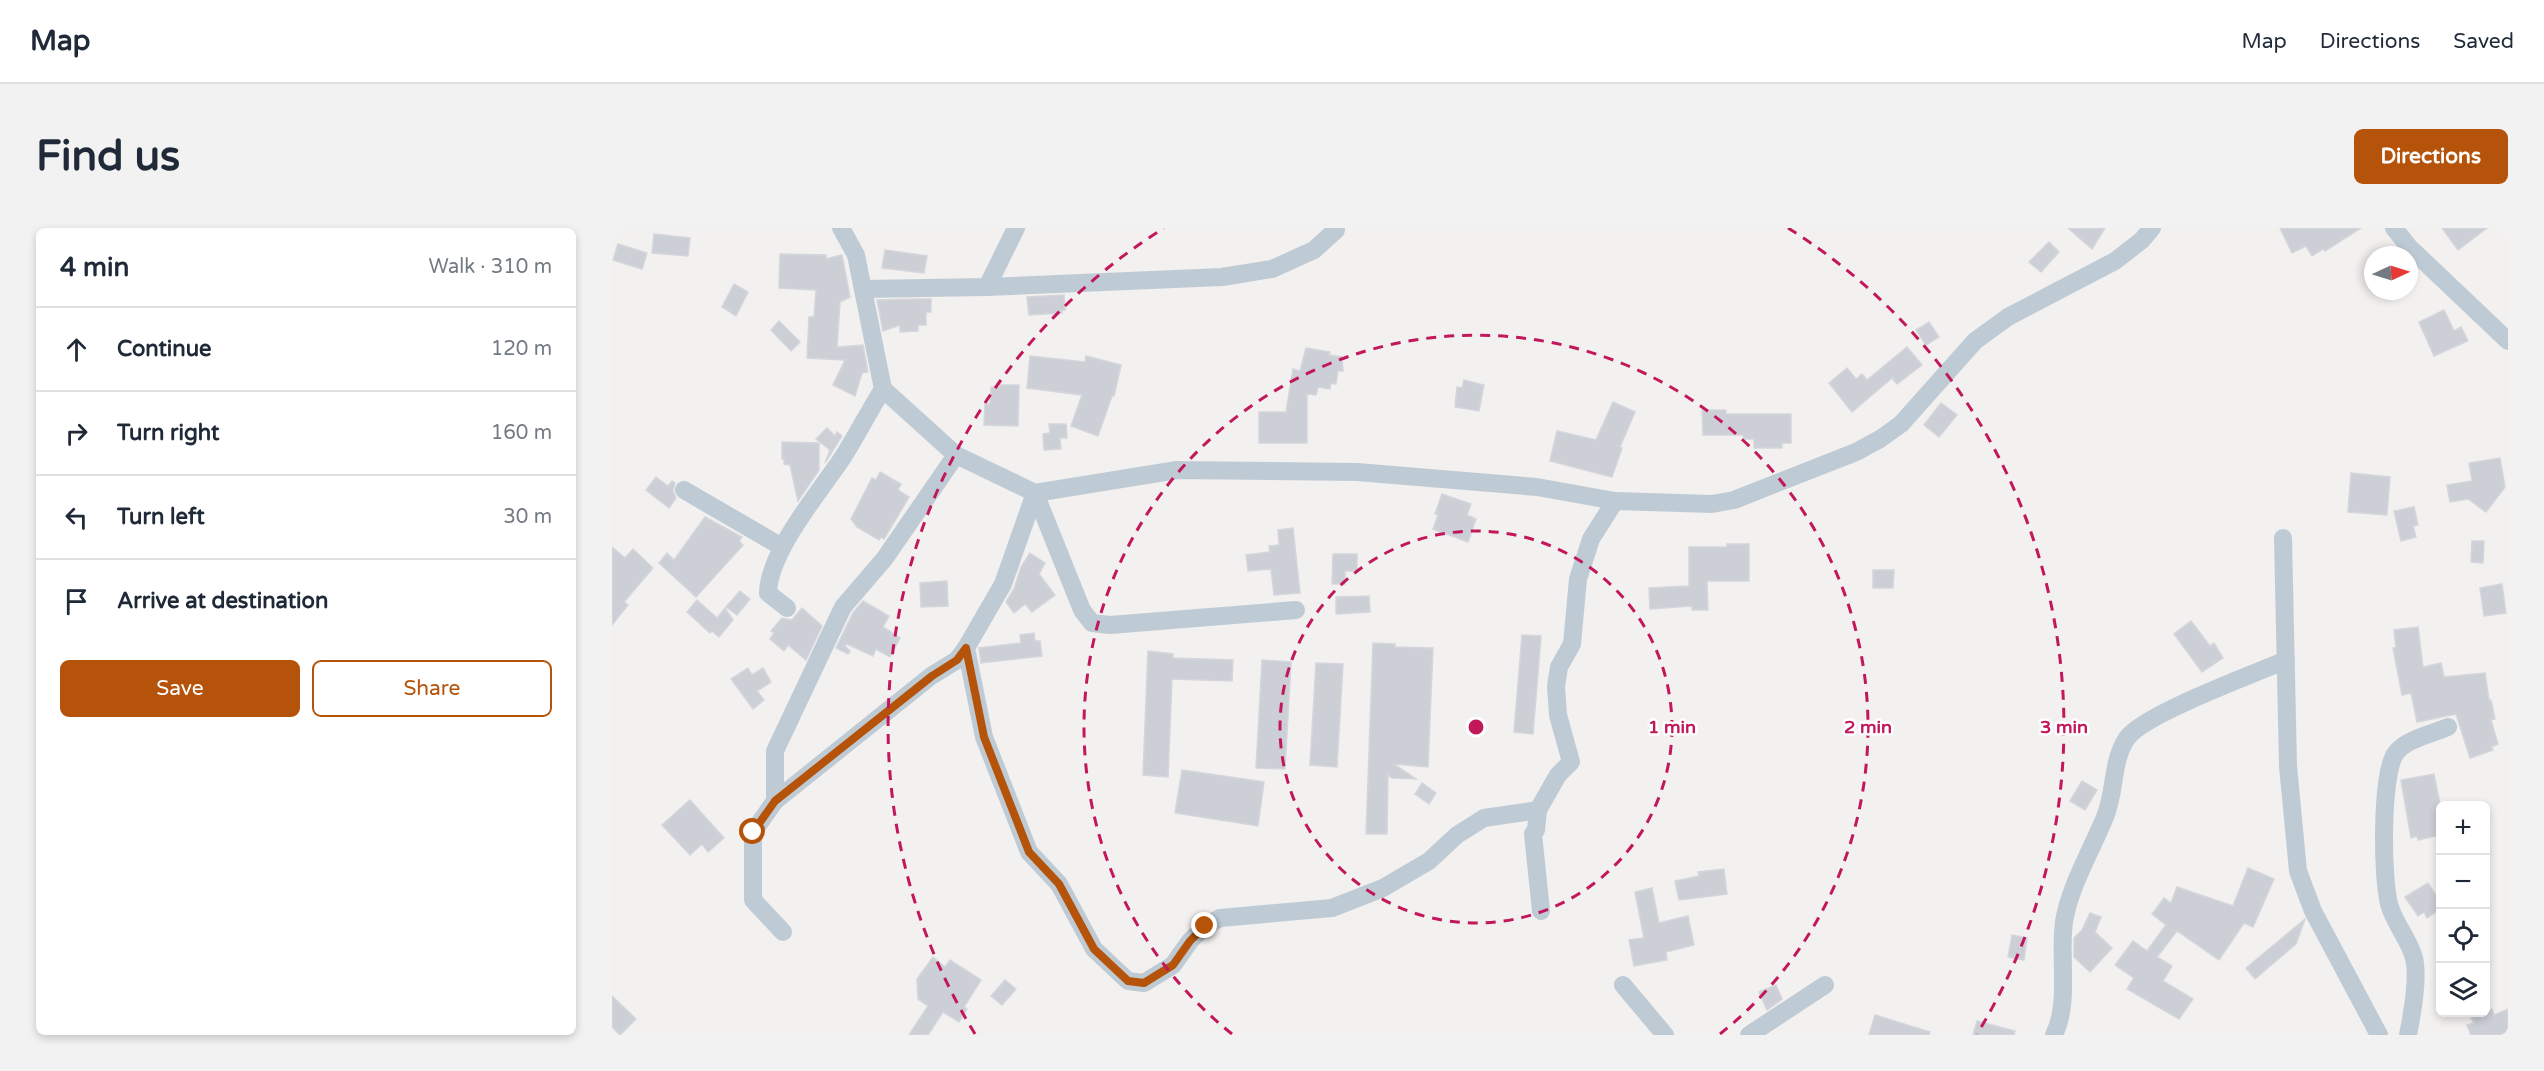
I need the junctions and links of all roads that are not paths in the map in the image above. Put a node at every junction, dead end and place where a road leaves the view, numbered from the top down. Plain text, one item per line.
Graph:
1 (841, 228) edge
2 (1016, 228) edge
3 (2152, 228) edge
4 (2394, 228) edge
5 (1336, 230) dead end
6 (987, 287) junction
7 (863, 289) junction
8 (2508, 341) edge
9 (883, 389) junction
10 (956, 455) junction
11 (684, 490) dead end
12 (1035, 493) junction
13 (1615, 501) junction
14 (2283, 538) dead end
15 (782, 547) junction
16 (787, 608) dead end
17 (1296, 610) dead end
18 (966, 648) junction
19 (2286, 660) junction
20 (2448, 728) dead end
21 (775, 801) junction
22 (1538, 810) junction
23 (1541, 911) dead end
24 (783, 932) dead end
25 (1825, 985) dead end
26 (1623, 986) dead end
27 (1665, 1035) edge
28 (1749, 1035) edge
29 (2054, 1035) edge
30 (2379, 1035) edge
31 (2408, 1035) edge

1 - 7 street
2 - 6 street
3 - 13 street
4 - 8 street
5 - 6 street
6 - 7 street
7 - 9 street
9 - 10 street
9 - 15 street
10 - 12 street
10 - 21 street
11 - 15 street
12 - 13 street
12 - 17 street
12 - 18 street
13 - 22 street
14 - 19 street
15 - 16 street
18 - 21 street
18 - 22 street
19 - 29 street
19 - 30 street
20 - 31 street
21 - 24 street
22 - 23 street
25 - 28 street
26 - 27 street

